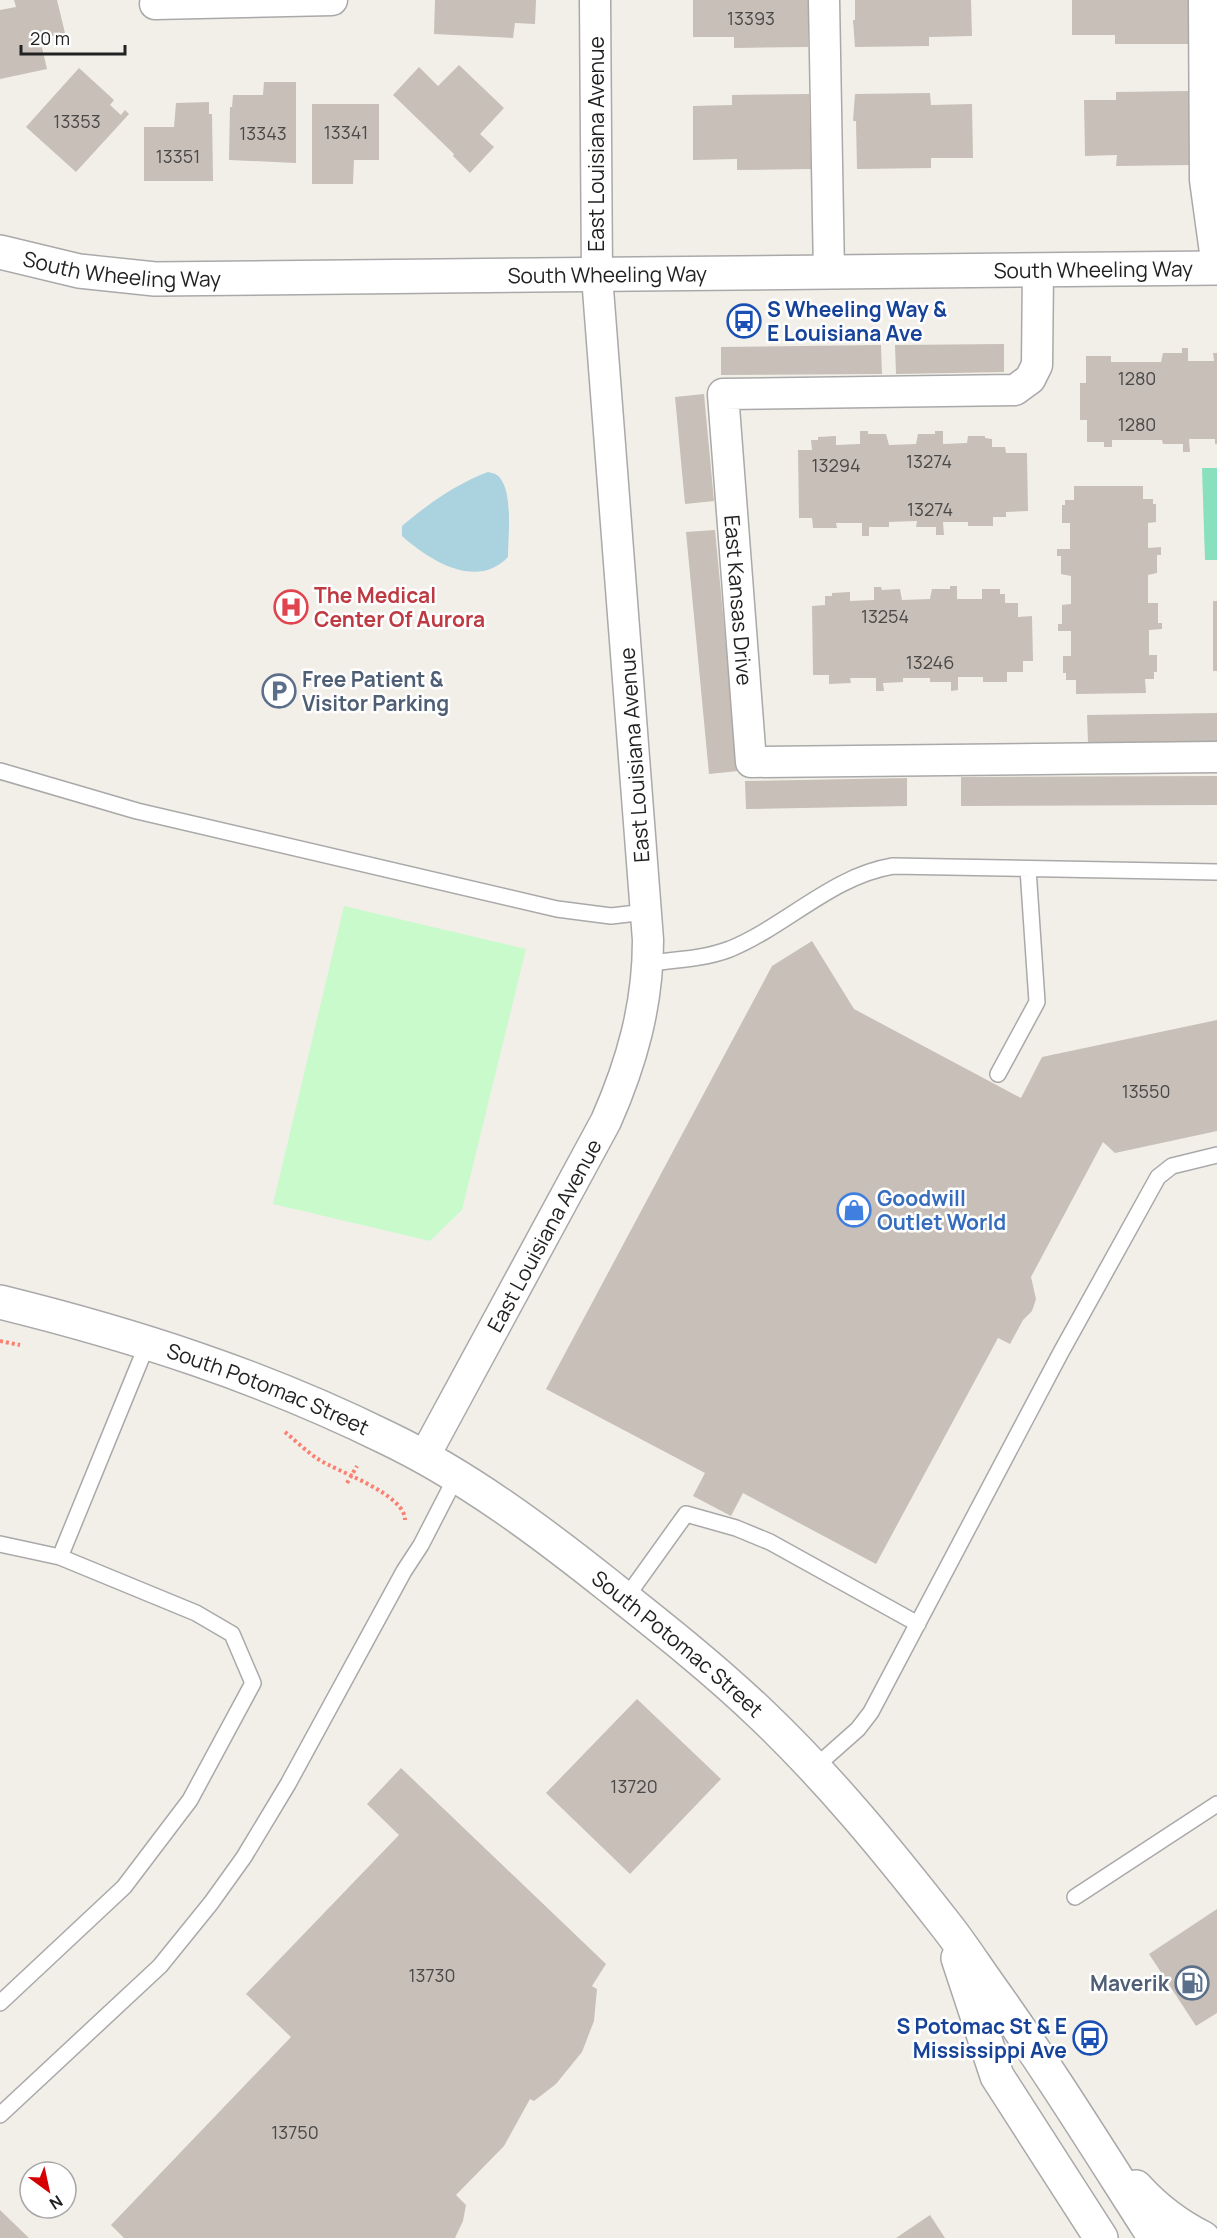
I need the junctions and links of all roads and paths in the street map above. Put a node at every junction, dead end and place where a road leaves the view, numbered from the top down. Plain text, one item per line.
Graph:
1 (332, 0) edge
2 (595, 0) edge
3 (824, 0) edge
4 (1204, 0) edge
5 (154, 4) dead end
6 (0, 252) edge
7 (1217, 268) edge
8 (1038, 270) junction
9 (829, 273) junction
10 (597, 276) junction
11 (1217, 757) edge
12 (0, 771) edge
13 (1028, 869) junction
14 (1217, 872) edge
15 (646, 912) junction
16 (648, 963) junction
17 (998, 1074) dead end
18 (1217, 1155) edge
19 (0, 1302) edge
20 (148, 1342) junction
21 (285, 1432) dead end
22 (424, 1457) junction
23 (357, 1466) dead end
24 (352, 1476) junction
25 (456, 1477) junction
26 (347, 1483) dead end
27 (404, 1523) dead end
28 (0, 1544) edge
29 (60, 1557) junction
30 (625, 1599) junction
31 (918, 1624) junction
32 (814, 1768) junction
33 (1217, 1804) edge
34 (1076, 1897) dead end
35 (947, 1925) junction
36 (0, 2003) edge
37 (0, 2115) edge
38 (1084, 2129) junction
39 (1101, 2238) edge
40 (1155, 2238) edge
41 (1203, 2238) edge

1 - 5 street
2 - 10 street, East Louisiana Avenue
3 - 9 street
4 - 7 street
6 - 10 street, South Wheeling Way
7 - 8 street, South Wheeling Way
8 - 9 street, South Wheeling Way
8 - 11 street, East Kansas Drive
9 - 10 street, South Wheeling Way
10 - 15 street, East Louisiana Avenue
12 - 15 lane
13 - 14 lane
13 - 16 lane
13 - 17 lane
15 - 16 street, East Louisiana Avenue
16 - 22 street, East Louisiana Avenue
18 - 31 lane
19 - 20 street, South Potomac Street
20 - 22 street, South Potomac Street
20 - 29 lane
21 - 24 path
22 - 25 street, South Potomac Street
23 - 24 path
24 - 26 path
24 - 27 path
25 - 30 street, South Potomac Street
25 - 37 lane
28 - 29 lane
29 - 36 lane
30 - 31 lane
30 - 32 street, South Potomac Street
31 - 32 lane
32 - 35 street, South Potomac Street
33 - 34 lane
35 - 38 street, South Potomac Street
35 - 39 street
38 - 40 street, South Potomac Street
38 - 41 street

